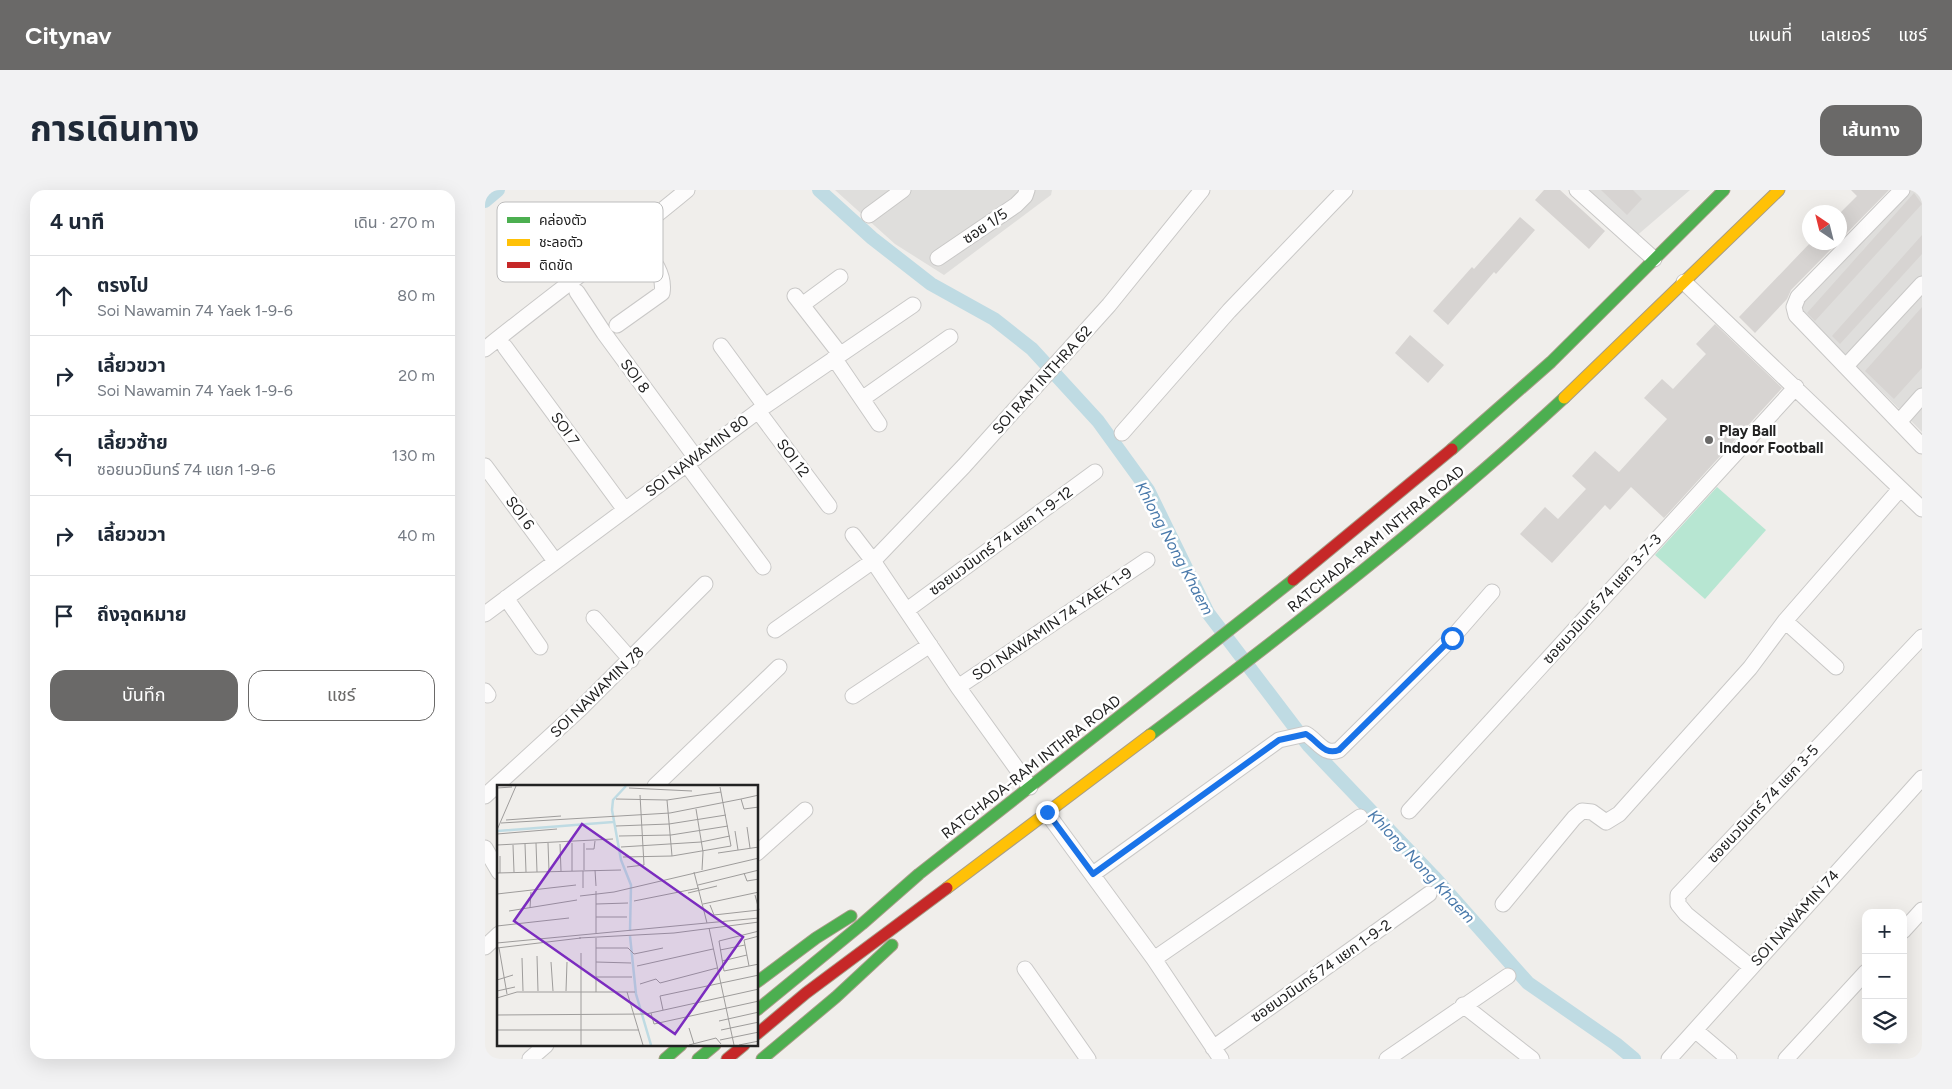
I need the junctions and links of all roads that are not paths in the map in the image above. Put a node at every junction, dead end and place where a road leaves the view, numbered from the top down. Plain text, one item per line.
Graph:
1 (687, 190) edge
2 (903, 190) edge
3 (1027, 190) edge
4 (1202, 190) edge
5 (1345, 190) edge
6 (1577, 190) edge
7 (1725, 190) edge
8 (1779, 190) edge
9 (1902, 190) edge
10 (663, 210) edge
11 (869, 214) dead end
12 (938, 258) dead end
13 (1654, 260) junction
14 (840, 277) dead end
15 (663, 279) edge
16 (568, 282) edge
17 (1684, 282) junction
18 (1922, 284) edge
19 (577, 292) dead end
20 (913, 304) dead end
21 (617, 325) dead end
22 (949, 337) dead end
23 (721, 346) dead end
24 (505, 347) dead end
25 (485, 349) edge
26 (837, 356) junction
27 (1846, 366) junction
28 (1795, 387) junction
29 (1922, 396) edge
30 (862, 399) junction
31 (762, 409) junction
32 (1899, 422) junction
33 (879, 424) dead end
34 (1122, 433) dead end
35 (1922, 446) edge
36 (691, 461) junction
37 (485, 466) edge
38 (1095, 472) dead end
39 (1901, 489) junction
40 (829, 506) dead end
41 (1922, 508) edge
42 (625, 510) junction
43 (853, 535) dead end
44 (869, 557) junction
45 (1147, 560) dead end
46 (555, 561) junction
47 (763, 567) dead end
48 (705, 584) dead end
49 (1492, 592) dead end
50 (506, 598) junction
51 (907, 610) junction
52 (485, 613) edge
53 (594, 618) dead end
54 (1785, 620) junction
55 (775, 630) dead end
56 (1922, 637) edge
57 (930, 645) junction
58 (540, 647) dead end
59 (631, 660) junction
60 (779, 667) dead end
61 (1836, 667) dead end
62 (958, 687) junction
63 (853, 696) dead end
64 (1922, 778) edge
65 (656, 785) edge
66 (1030, 786) junction
67 (485, 796) edge
68 (805, 810) dead end
69 (1409, 811) dead end
70 (1047, 812) junction
71 (1360, 817) dead end
72 (485, 848) edge
73 (759, 852) edge
74 (497, 869) edge
75 (919, 874) junction
76 (1093, 874) junction
77 (961, 876) junction
78 (1429, 894) dead end
79 (1503, 904) dead end
80 (1922, 910) edge
81 (1907, 927) edge
82 (497, 936) edge
83 (485, 947) edge
84 (1154, 960) junction
85 (1751, 967) junction
86 (1025, 969) dead end
87 (1508, 976) dead end
88 (1862, 976) edge
89 (759, 981) edge
90 (1463, 1005) junction
91 (759, 1008) edge
92 (1695, 1030) junction
93 (759, 1032) edge
94 (545, 1046) edge
95 (680, 1046) edge
96 (714, 1046) edge
97 (743, 1046) edge
98 (1217, 1053) edge
99 (530, 1059) edge
100 (665, 1059) edge
101 (698, 1059) edge
102 (727, 1059) edge
103 (762, 1059) edge
104 (1088, 1059) edge
105 (1387, 1059) edge
106 (1532, 1059) edge
107 (1669, 1059) edge
108 (1729, 1059) edge
109 (1786, 1059) edge

1 - 10 street
2 - 11 street
3 - 12 street, ซอย 1/5
4 - 44 street, SOI RAM INTHRA 62
5 - 34 street
6 - 13 street
7 - 13 main road, RATCHADA-RAM INTHRA ROAD
8 - 17 main road, RATCHADA-RAM INTHRA ROAD
9 - 27 street
13 - 66 main road, RATCHADA-RAM INTHRA ROAD
14 - 26 street
15 - 21 street
16 - 25 street
17 - 28 street
17 - 70 main road, RATCHADA-RAM INTHRA ROAD
18 - 27 street
19 - 36 street, SOI 8
20 - 26 street, SOI NAWAMIN 80
22 - 30 street
23 - 31 street, SOI 12
24 - 42 street, SOI 7
26 - 30 street
26 - 31 street, SOI NAWAMIN 80
27 - 32 street
28 - 39 street
28 - 69 street, ซอยนวมินทร์ 74 แยก 3-7-3
29 - 32 street
30 - 33 street
31 - 36 street, SOI NAWAMIN 80
31 - 40 street, SOI 12
32 - 35 street
36 - 42 street, SOI NAWAMIN 80
36 - 47 street, SOI 8
37 - 46 street, SOI 6
38 - 51 street, ซอยนวมินทร์ 74 แยก 1-9-12
39 - 41 street
39 - 54 street
42 - 46 street, SOI NAWAMIN 80
43 - 44 street
44 - 51 street, SOI NAWAMIN 74 YAEK 1-9
44 - 55 street, SOI RAM INTHRA 62
45 - 62 street, SOI NAWAMIN 74 YAEK 1-9
46 - 50 street, SOI NAWAMIN 80
48 - 59 street, SOI NAWAMIN 78
49 - 76 street
50 - 52 street, SOI NAWAMIN 80
50 - 58 street
51 - 57 street, SOI NAWAMIN 74 YAEK 1-9
53 - 59 street
54 - 61 street
54 - 79 street
56 - 85 street, ซอยนวมินทร์ 74 แยก 3-5
57 - 62 street, SOI NAWAMIN 74 YAEK 1-9
57 - 63 street
59 - 67 street, SOI NAWAMIN 78
60 - 65 street
62 - 66 street, SOI NAWAMIN 74 YAEK 1-9
64 - 85 street, SOI NAWAMIN 74
66 - 75 main road, RATCHADA-RAM INTHRA ROAD
68 - 73 street
70 - 76 street
70 - 77 main road, RATCHADA-RAM INTHRA ROAD
71 - 84 street
72 - 74 street
75 - 89 main road, RATCHADA-RAM INTHRA ROAD
75 - 91 main road, RATCHADA-RAM INTHRA ROAD
76 - 84 street
77 - 93 main road, RATCHADA-RAM INTHRA ROAD
77 - 103 main road, RATCHADA-RAM INTHRA ROAD
78 - 98 street, ซอยนวมินทร์ 74 แยก 1-9-2
80 - 81 street
82 - 83 street
84 - 98 street
85 - 92 street, SOI NAWAMIN 74
86 - 104 street
87 - 90 street
88 - 109 street
90 - 105 street
90 - 106 street
92 - 107 street, SOI NAWAMIN 74
92 - 108 street
94 - 99 street
95 - 100 main road
96 - 101 main road
97 - 102 main road

